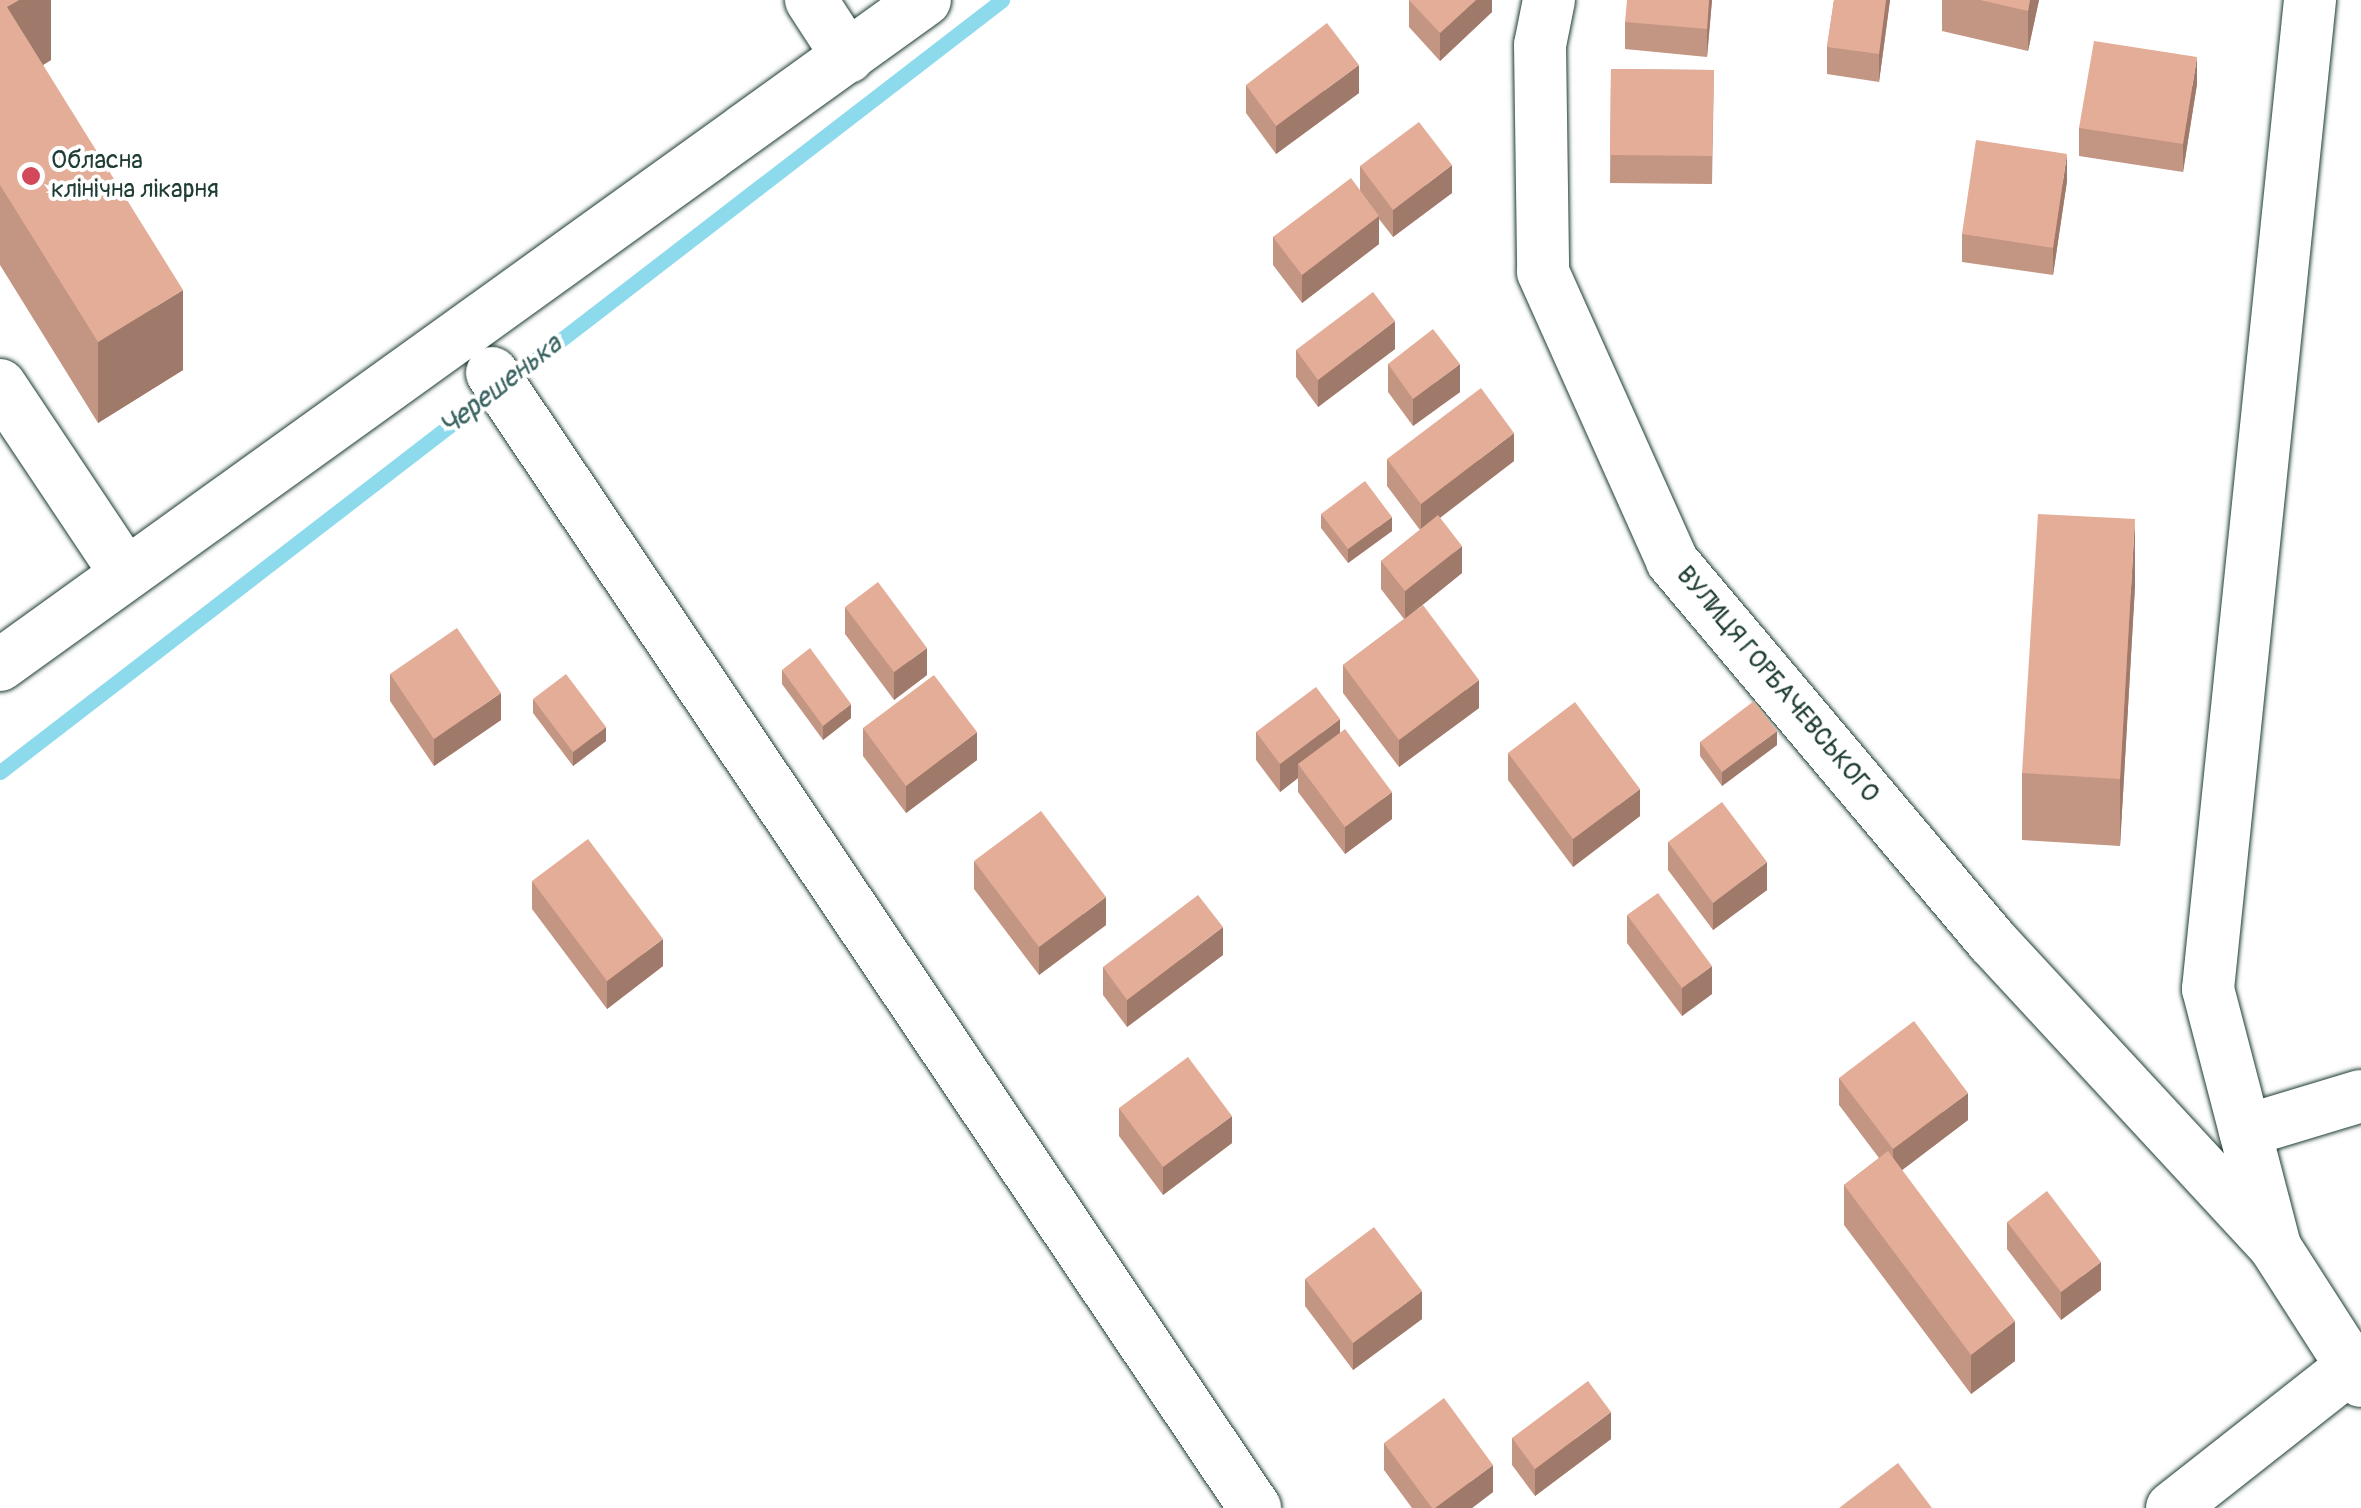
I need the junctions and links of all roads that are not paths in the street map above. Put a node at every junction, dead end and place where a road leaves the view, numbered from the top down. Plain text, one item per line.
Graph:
1 (811, 0) edge
2 (925, 0) edge
3 (1550, 0) edge
4 (2310, 0) edge
5 (848, 57) junction
6 (492, 373) dead end
7 (0, 385) edge
8 (126, 574) junction
9 (0, 665) edge
10 (2361, 1096) edge
11 (2245, 1132) junction
12 (2275, 1248) junction
13 (2356, 1374) edge
14 (1255, 1508) edge
15 (2172, 1508) edge

1 - 5 street
2 - 5 street
3 - 12 street, ВУЛИЦЯ ГОРБАЧЕВСЬКОГО
4 - 11 street
5 - 8 street
6 - 14 street
7 - 8 street
8 - 9 street
10 - 11 street
11 - 12 street
12 - 13 street
13 - 15 street

